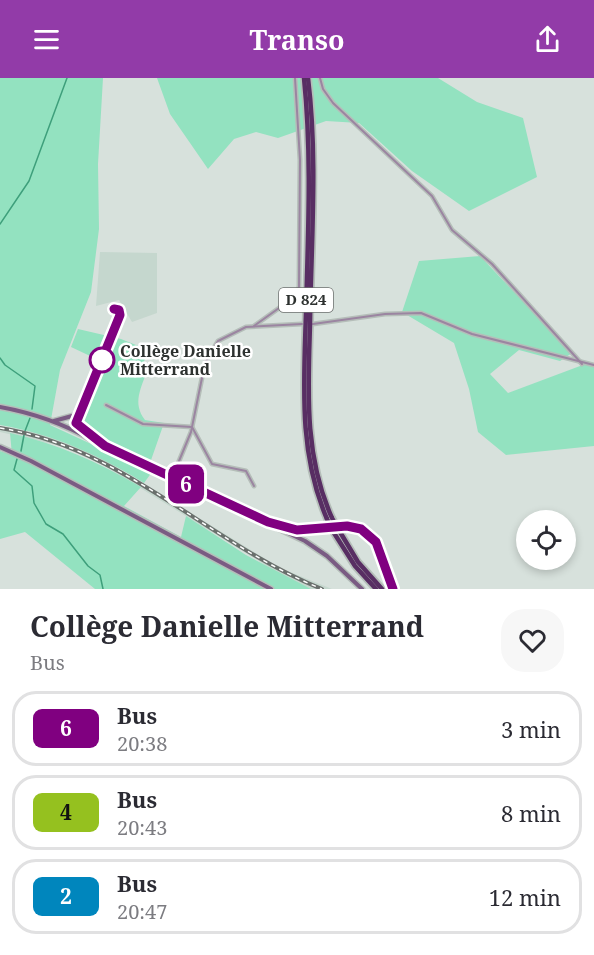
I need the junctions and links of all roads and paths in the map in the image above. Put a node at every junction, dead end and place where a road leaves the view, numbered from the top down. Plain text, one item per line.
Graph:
1 (295, 78) edge
2 (306, 78) edge
3 (320, 78) edge
4 (268, 316) junction
5 (302, 324) dead end
6 (313, 324) dead end
7 (254, 326) junction
8 (271, 326) junction
9 (584, 364) junction
10 (594, 365) edge
11 (106, 405) dead end
12 (0, 407) edge
13 (63, 419) junction
14 (52, 421) junction
15 (76, 423) junction
16 (63, 425) junction
17 (192, 427) junction
18 (72, 428) junction
19 (97, 442) junction
20 (0, 447) edge
21 (172, 478) junction
22 (254, 486) dead end
23 (268, 522) junction
24 (337, 533) junction
25 (271, 589) edge
26 (362, 589) edge
27 (376, 589) edge
28 (382, 589) edge
29 (393, 589) edge

1 - 4 street
2 - 24 highway, D 824, bridge
3 - 9 street
4 - 7 street
4 - 8 street
5 - 8 street
6 - 9 street
7 - 8 street
7 - 17 street
9 - 10 street
11 - 17 street
12 - 14 main road
13 - 14 main road
13 - 15 main road
13 - 16 main road
14 - 16 main road
15 - 18 main road
15 - 19 main road
16 - 18 main road
17 - 21 street
17 - 22 street
18 - 19 main road
19 - 21 main road
20 - 25 main road
21 - 23 main road
23 - 26 main road
23 - 29 main road
24 - 27 highway, D 824
24 - 28 highway, D 824

